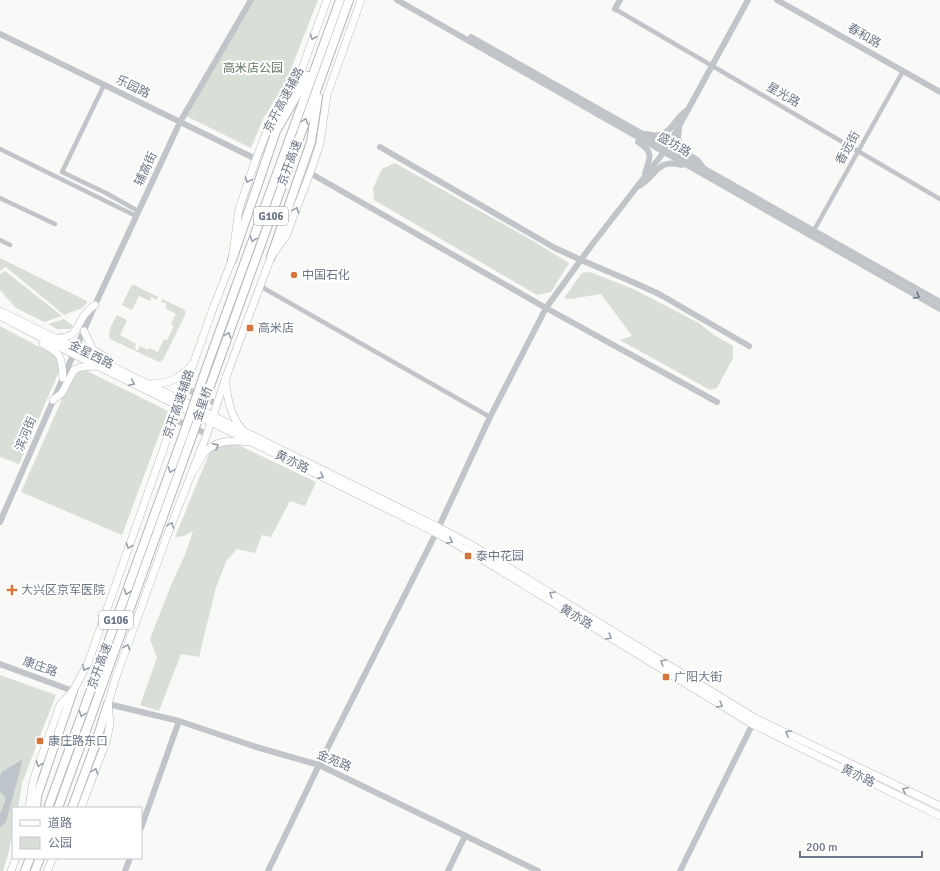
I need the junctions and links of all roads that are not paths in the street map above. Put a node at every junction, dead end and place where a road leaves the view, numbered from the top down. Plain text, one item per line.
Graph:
1 (251, 0) edge
2 (327, 0) edge
3 (340, 0) edge
4 (349, 0) edge
5 (361, 0) edge
6 (397, 0) edge
7 (405, 0) edge
8 (620, 0) edge
9 (748, 0) edge
10 (777, 0) edge
11 (615, 9) joint
12 (0, 34) edge
13 (323, 59) junction
14 (712, 66) junction
15 (903, 71) junction
16 (104, 85) junction
17 (940, 92) edge
18 (688, 110) junction
19 (681, 121) junction
20 (180, 122) junction
21 (622, 128) junction
22 (637, 131) junction
23 (380, 147) dead end
24 (0, 150) edge
25 (665, 150) junction
26 (858, 151) junction
27 (256, 159) junction
28 (690, 167) junction
29 (704, 169) junction
30 (310, 173) junction
31 (642, 180) junction
32 (636, 188) junction
33 (0, 198) edge
34 (940, 199) edge
35 (137, 213) junction
36 (55, 224) dead end
37 (812, 233) junction
38 (0, 240) edge
39 (10, 245) dead end
40 (271, 257) junction
41 (232, 260) junction
42 (580, 260) junction
43 (260, 286) junction
44 (926, 294) junction
45 (940, 296) edge
46 (940, 302) edge
47 (95, 305) junction
48 (546, 308) junction
49 (940, 309) edge
50 (0, 311) edge
51 (0, 316) edge
52 (28, 331) junction
53 (84, 331) junction
54 (54, 338) junction
55 (749, 346) dead end
56 (75, 351) junction
57 (193, 364) junction
58 (97, 366) junction
59 (206, 369) joint
60 (121, 370) junction
61 (215, 372) joint
62 (226, 377) junction
63 (63, 378) junction
64 (151, 384) junction
65 (185, 388) junction
66 (53, 400) junction
67 (717, 402) dead end
68 (180, 403) junction
69 (217, 404) junction
70 (490, 417) junction
71 (212, 418) junction
72 (174, 420) junction
73 (242, 430) junction
74 (188, 434) junction
75 (207, 434) junction
76 (253, 442) junction
77 (191, 474) junction
78 (0, 522) edge
79 (437, 530) junction
80 (0, 664) edge
81 (73, 691) junction
82 (108, 704) junction
83 (179, 721) junction
84 (754, 721) junction
85 (319, 765) junction
86 (940, 806) edge
87 (28, 807) edge
88 (36, 807) edge
89 (48, 807) edge
90 (58, 807) edge
91 (72, 807) edge
92 (81, 807) edge
93 (940, 816) edge
94 (142, 825) edge
95 (465, 836) junction
96 (16, 859) edge
97 (30, 859) edge
98 (53, 859) edge
99 (130, 859) edge
100 (11, 871) edge
101 (25, 871) edge
102 (47, 871) edge
103 (126, 871) edge
104 (268, 871) edge
105 (448, 871) edge
106 (538, 871) edge
107 (680, 871) edge

1 - 20 street, 辅高街
2 -> 27 main road, 京开高速辅路
3 - 13 highway, 京开高速 / G106
4 - 13 highway, 京开高速 / G106
5 - 30 main road
6 - 21 street, 盛坊路
7 - 22 street, 盛坊路
8 - 11 street
9 - 14 street
10 - 15 street, 春和路
11 - 14 street, 星光路
12 - 16 street, 乐园路
13 - 40 highway
13 - 41 highway
13 -> 59 highway, 京开高速 / G106
61 -> 13 highway, 京开高速 / G106
14 - 18 street
14 - 26 street, 星光路
15 - 17 street, 春和路
15 - 26 street, 香远街
16 - 20 street, 乐园路
16 - 35 street
18 - 19 street
18 - 22 street
19 - 25 street
19 - 29 street
20 - 27 street, 乐园路
20 - 35 street, 辅高街
21 - 25 street, 盛坊路
21 - 31 street
22 - 25 street, 盛坊路
23 - 42 street
24 - 35 street
25 - 28 street, 盛坊路
25 - 29 street, 盛坊路
25 - 31 street
26 - 34 street, 星光路
26 - 37 street, 香远街
27 -> 41 main road, 京开高速辅路
28 - 32 street
28 - 37 street, 盛坊路
29 - 37 street, 盛坊路
40 -> 30 main road
30 - 48 street
31 - 32 street
32 - 42 street
33 - 36 street
35 - 47 street, 辅高街
37 - 44 street, 盛坊路
37 -> 49 street, 盛坊路
38 - 39 street
40 - 43 main road
41 - 57 main road, 京开高速辅路
42 - 48 street
42 - 55 street
43 - 62 main road
43 - 70 street
44 - 45 street
44 - 46 street, 盛坊路
47 - 53 street, 辅高街
47 - 54 main road
48 - 67 street
48 - 70 street
50 - 54 main road, 金星西路
51 - 52 main road, 金星西路
52 - 56 main road, 金星西路
52 - 63 main road
53 - 56 street, 辅高街
53 - 60 main road
54 - 56 main road, 金星西路
56 - 58 main road, 金星西路
56 - 60 main road, 金星西路
56 - 63 street, 滨河街
57 - 64 main road
57 - 65 main road, 京开高速辅路
58 - 66 main road
58 -> 68 main road, 金星西路
59 - 74 highway, 金星桥 / G106, bridge
60 - 64 main road, 金星西路
61 - 74 highway, 金星桥 / G106, bridge
62 - 69 main road
62 - 73 main road
63 - 66 street, 滨河街
64 - 68 main road, 金星西路
65 - 68 main road, 京开高速辅路
65 - 69 street
66 - 78 street, 滨河街
68 - 71 main road
68 - 72 main road, 京开高速辅路
69 - 71 main road
70 - 79 street
71 - 73 main road, 黄亦路
71 - 75 main road
71 - 76 main road, 黄亦路
72 - 75 street
72 -> 81 main road, 京开高速辅路
73 - 79 main road, 黄亦路
74 -> 89 highway, 京开高速 / G106
74 - 90 highway, 京开高速 / G106
75 - 77 main road
77 -> 76 main road
76 -> 79 main road, 黄亦路
82 -> 77 main road
79 - 84 main road, 黄亦路
79 - 85 street
80 - 81 street, 康庄路
81 -> 87 main road, 京开高速辅路
81 - 88 highway
82 - 83 street, 金苑路
82 - 91 highway
92 -> 82 main road
83 - 85 street, 金苑路
83 - 94 street
86 -> 84 main road, 黄亦路
84 - 93 main road, 黄亦路
84 - 107 street
85 - 95 street, 金苑路
85 - 104 street
95 - 105 street
95 - 106 street, 金苑路
96 - 100 main road
97 - 101 highway
98 - 102 main road
99 - 103 street

